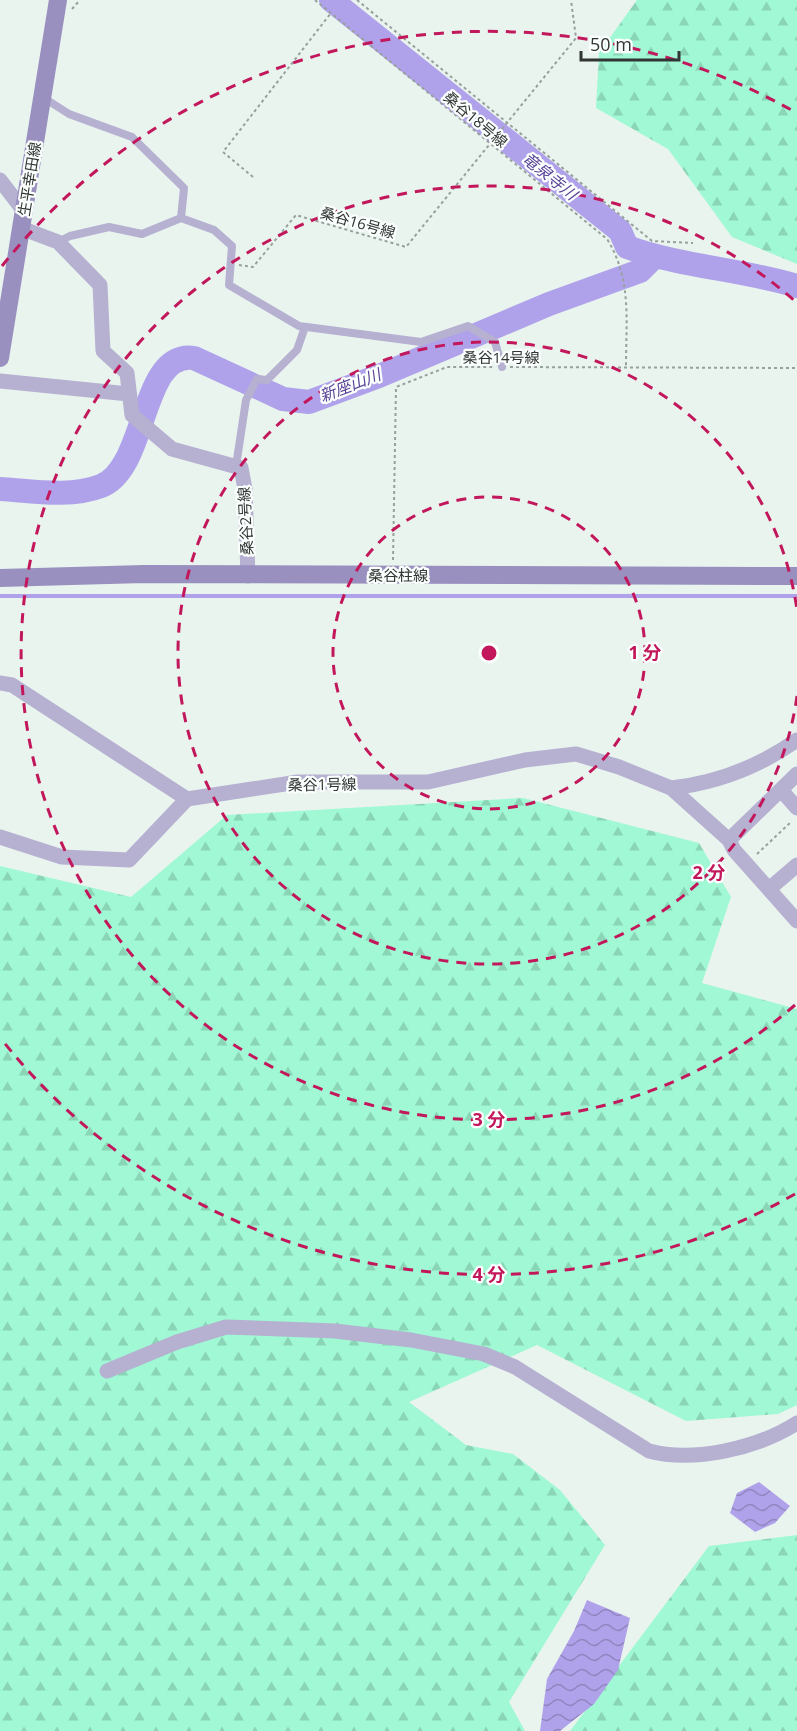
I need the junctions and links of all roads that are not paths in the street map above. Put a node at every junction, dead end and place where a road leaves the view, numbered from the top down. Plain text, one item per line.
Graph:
1 (58, 0) edge
2 (42, 97) junction
3 (0, 180) edge
4 (181, 218) junction
5 (22, 219) junction
6 (58, 242) junction
7 (305, 327) junction
8 (0, 358) edge
9 (502, 367) road end
10 (0, 381) edge
11 (129, 394) junction
12 (236, 466) junction
13 (248, 576) junction
14 (797, 576) edge
15 (0, 578) edge
16 (0, 683) edge
17 (797, 740) edge
18 (797, 774) edge
19 (671, 788) junction
20 (781, 790) junction
21 (187, 800) junction
22 (797, 808) edge
23 (0, 837) edge
24 (729, 840) junction
25 (797, 865) edge
26 (769, 890) junction
27 (797, 921) edge
28 (106, 1371) dead end
29 (797, 1423) edge

1 - 2 main road, 生平幸田線
2 - 4 lane
2 - 5 main road, 生平幸田線
3 - 5 street
4 - 6 lane
4 - 7 lane
5 - 6 street
5 - 8 main road, 生平幸田線
6 - 11 street, 桑谷2号線
7 - 9 lane
7 - 12 lane
10 - 11 street
11 - 12 street, 桑谷2号線
12 - 13 street, 桑谷2号線
13 - 14 main road, 桑谷柱線
13 - 15 main road, 桑谷柱線
16 - 21 street
17 - 19 street
18 - 20 street
19 - 21 street, 桑谷1号線
19 - 24 street
20 - 22 street
20 - 24 street
21 - 23 street
24 - 26 street
25 - 26 street
26 - 27 street
28 - 29 street

